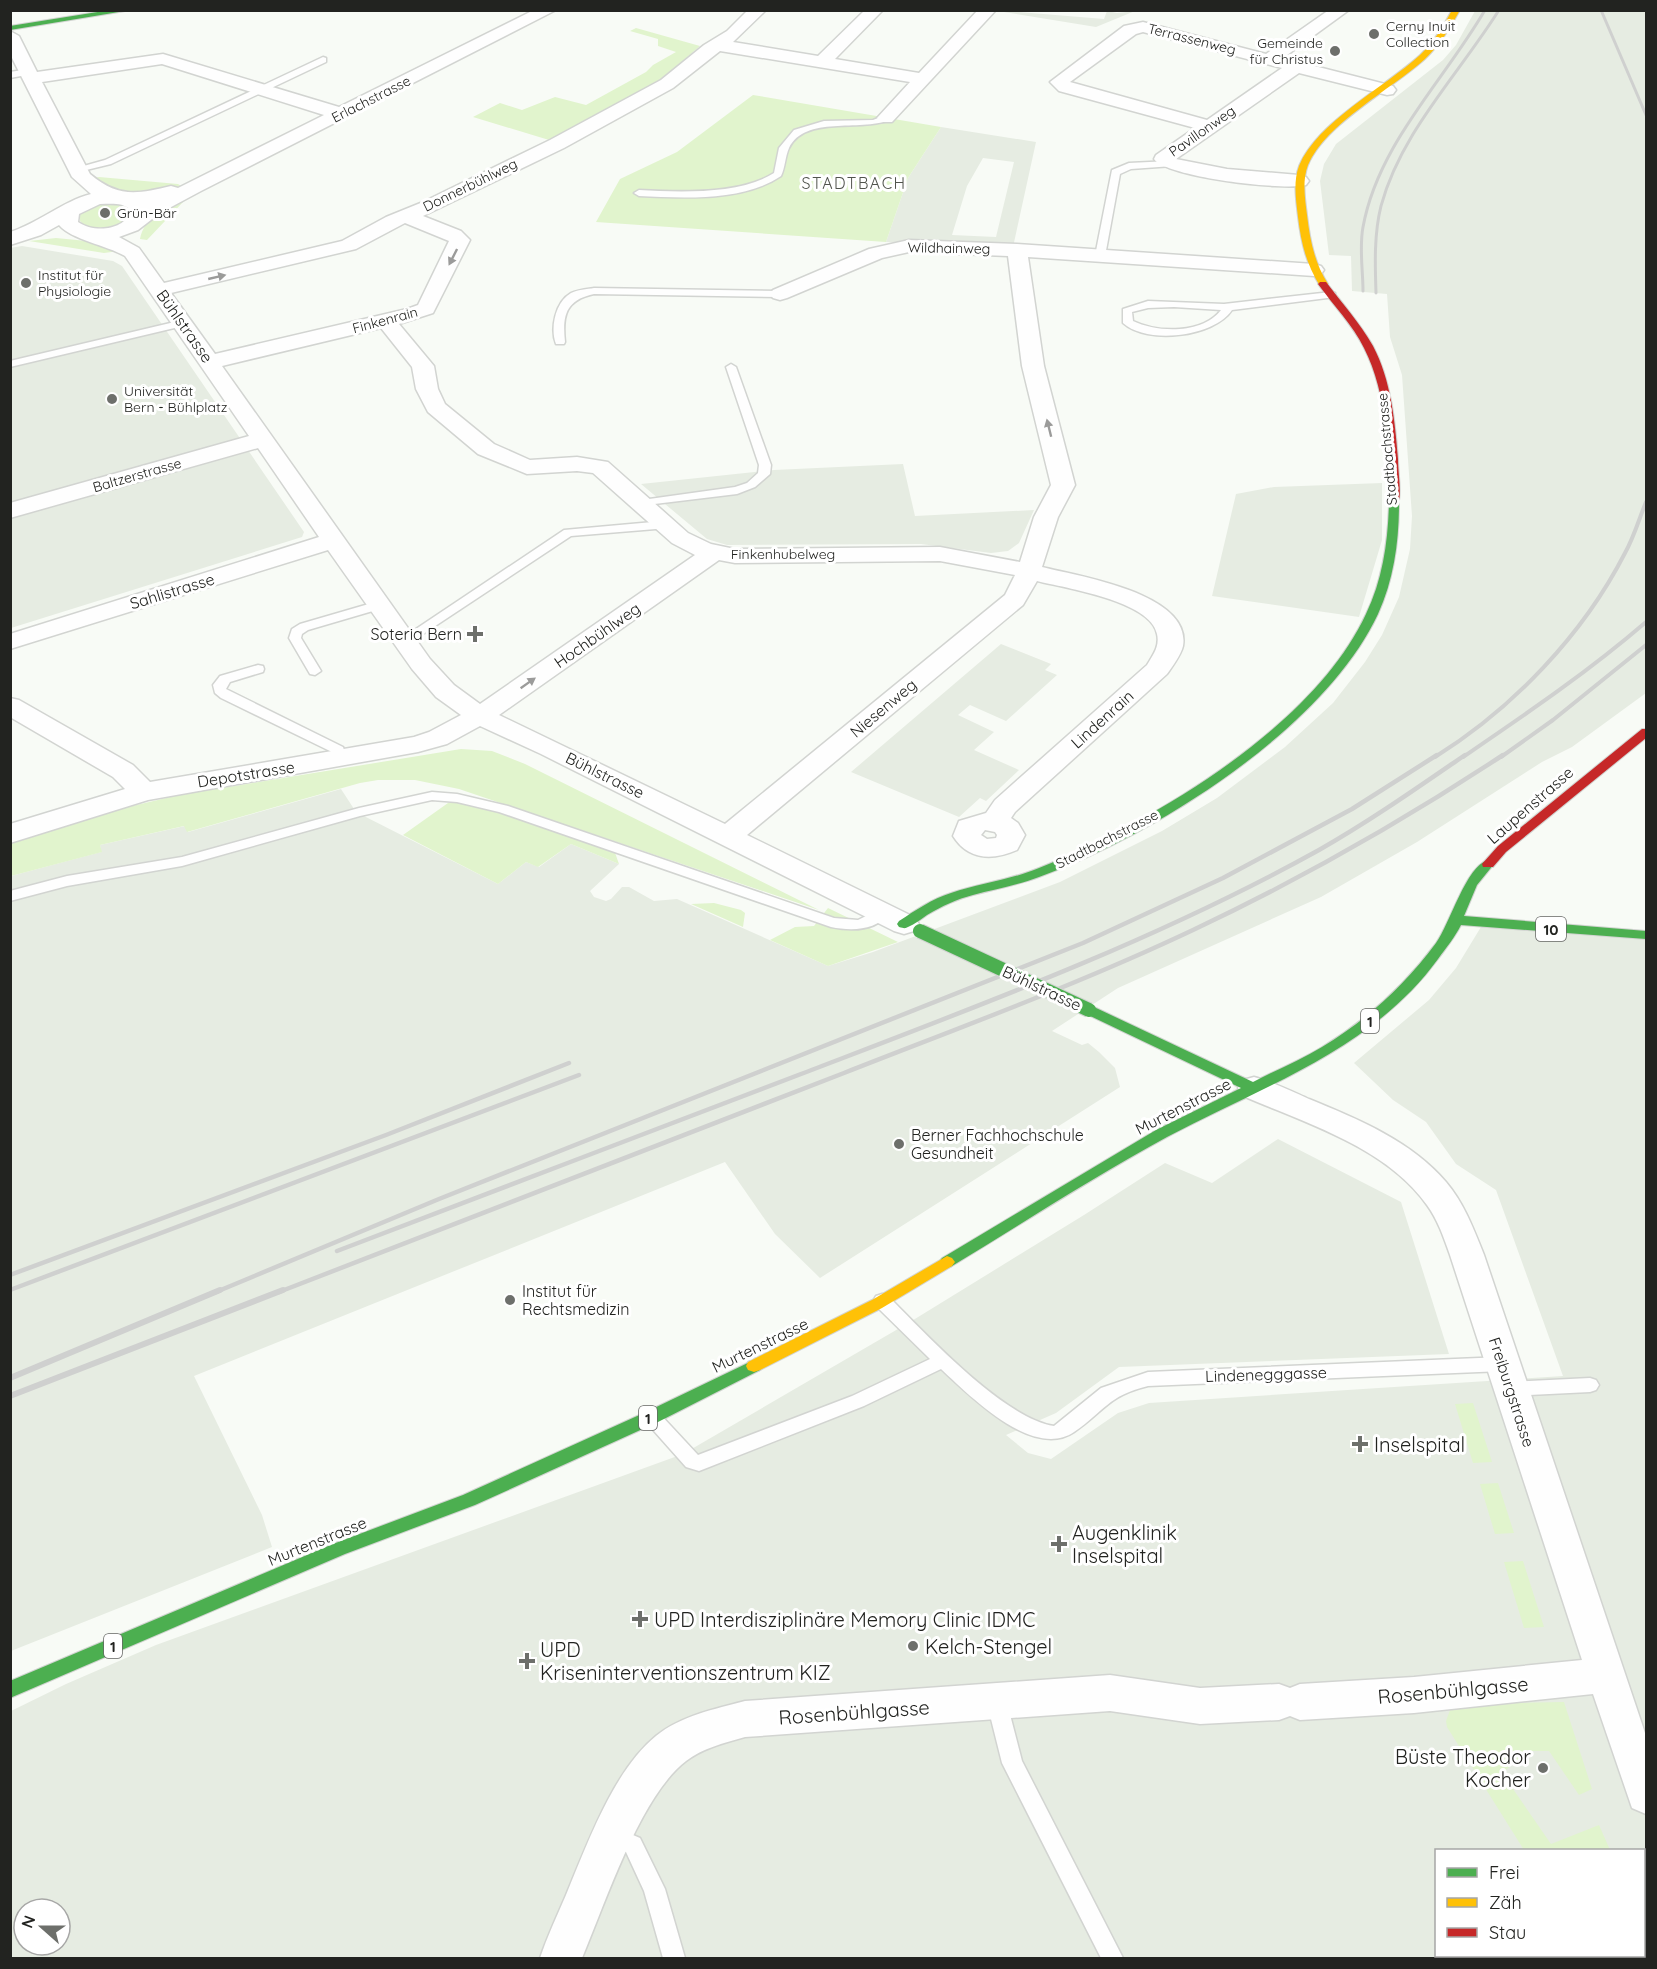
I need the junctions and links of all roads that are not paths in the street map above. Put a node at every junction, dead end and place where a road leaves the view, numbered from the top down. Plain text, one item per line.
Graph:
1 (128, 10) edge
2 (548, 10) edge
3 (733, 10) edge
4 (758, 10) edge
5 (875, 10) edge
6 (988, 10) edge
7 (1341, 10) edge
8 (1456, 10) edge
9 (10, 28) edge
10 (736, 32) junction
11 (10, 36) edge
12 (717, 45) junction
13 (1270, 59) junction
14 (324, 60) dead end
15 (822, 62) junction
16 (1297, 66) junction
17 (24, 75) edge
18 (923, 79) junction
19 (262, 89) junction
20 (1387, 90) junction
21 (340, 114) junction
22 (886, 118) joint
23 (1208, 126) junction
24 (1170, 164) junction
25 (80, 172) junction
26 (1299, 181) junction
27 (194, 187) junction
28 (639, 193) dead end
29 (118, 198) junction
30 (72, 209) junction
31 (405, 216) junction
32 (134, 224) junction
33 (86, 233) junction
34 (15, 238) edge
35 (1017, 250) junction
36 (132, 252) junction
37 (1100, 256) junction
38 (1314, 270) junction
39 (160, 290) junction
40 (780, 294) joint
41 (1331, 295) junction
42 (1227, 309) junction
43 (1155, 313) dead end
44 (386, 321) junction
45 (183, 323) junction
46 (560, 342) dead end
47 (210, 362) junction
48 (10, 364) edge
49 (731, 367) dead end
50 (264, 439) junction
51 (642, 504) junction
52 (10, 512) edge
53 (664, 525) junction
54 (334, 540) junction
55 (713, 553) junction
56 (1029, 571) junction
57 (379, 606) junction
58 (1149, 607) joint
59 (405, 641) junction
60 (10, 642) edge
61 (258, 669) dead end
62 (315, 671) dead end
63 (10, 706) edge
64 (480, 716) junction
65 (1647, 732) edge
66 (340, 759) junction
67 (144, 792) junction
68 (994, 821) dead end
69 (10, 834) edge
70 (728, 836) junction
71 (10, 896) edge
72 (1456, 920) junction
73 (902, 923) junction
74 (1647, 935) edge
75 (1254, 1088) junction
76 (882, 1301) junction
77 (941, 1361) junction
78 (1507, 1376) junction
79 (1590, 1385) dead end
80 (652, 1417) junction
81 (1605, 1675) junction
82 (10, 1690) edge
83 (997, 1702) junction
84 (1636, 1734) edge
85 (1647, 1795) edge
86 (614, 1837) junction
87 (561, 1959) edge
88 (674, 1959) edge
89 (1112, 1959) edge

1 - 9 main road
2 - 21 street, Erlachstrasse
3 - 10 street
4 - 10 street, Donnerbühlweg
5 - 15 street
6 - 18 street
7 - 13 street
8 - 20 main road, Stadtbachstrasse
10 - 12 street, Donnerbühlweg
11 - 17 street
12 - 15 street
12 - 31 street, Donnerbühlweg
13 - 16 street, Terrassenweg
13 - 23 street, Terrassenweg
14 - 19 lane
15 - 18 street
16 - 20 street, Terrassenweg
16 - 23 street, Pavillonweg
17 - 19 street
17 - 25 street
18 - 22 street
19 - 21 street
19 - 25 lane
20 - 26 main road, Stadtbachstrasse
21 - 27 street, Erlachstrasse
22 - 28 lane
23 - 24 street, Pavillonweg
24 - 26 street, Pavillonweg
24 - 37 lane
25 - 29 street
25 - 30 street
26 - 38 main road, Stadtbachstrasse
27 - 29 street, Erlachstrasse
27 - 32 street, Erlachstrasse
29 - 30 street, Erlachstrasse
29 - 32 street
30 - 33 street
30 - 34 street, Erlachstrasse
39 -> 31 street, Donnerbühlweg
31 -> 44 street, Finkenrain
32 - 33 street
32 - 36 street
33 - 34 street
33 - 36 street, Bühlstrasse
35 - 37 street, Wildhainweg
35 - 40 street, Wildhainweg
56 -> 35 street
36 - 39 street, Bühlstrasse
37 - 38 street, Wildhainweg
38 - 41 main road, Stadtbachstrasse
39 - 45 street, Bühlstrasse
40 - 46 lane, Wildhainweg
41 - 42 lane
41 - 73 main road, Stadtbachstrasse
42 - 42 lane
42 - 43 lane
44 - 47 street, Finkenrain
44 - 51 street, Finkenhubelweg
45 - 47 street, Bühlstrasse
45 - 48 lane
47 - 50 street, Bühlstrasse
49 - 51 lane
50 - 52 street, Baltzerstrasse
50 - 54 street, Bühlstrasse
51 - 53 street, Finkenhubelweg
53 - 55 street, Finkenhubelweg
53 - 59 lane
54 - 57 street, Bühlstrasse
54 - 60 street, Sahlistrasse
55 - 56 street, Finkenhubelweg
64 -> 55 street, Hochbühlweg
56 - 58 street, Finkenhubelweg
56 - 70 street, Niesenweg
57 - 59 street, Bühlstrasse
57 - 62 lane
58 - 68 street, Lindenrain
59 - 64 street, Bühlstrasse
61 - 66 lane
63 - 67 street
64 - 66 street, Depotstrasse
64 - 70 street, Bühlstrasse
65 - 72 main road, Laupenstrasse / 1
66 - 67 street, Depotstrasse
67 - 69 street, Depotstrasse
70 - 73 street, Bühlstrasse
71 - 73 lane
72 - 74 main road, 10
72 - 75 main road, Murtenstrasse / 1
73 - 75 main road, Bühlstrasse, bridge
75 - 76 main road, Murtenstrasse / 1
75 - 78 street, Freiburgstrasse
76 - 77 lane
76 - 80 main road, Murtenstrasse / 1
77 - 78 lane, Lindenegggasse
77 - 80 lane
78 - 79 lane, Lindenegggasse
78 - 81 street, Freiburgstrasse
80 - 82 main road, Murtenstrasse / 1
81 - 83 street, Rosenbühlgasse
81 - 84 street, Freiburgstrasse
83 - 86 street, Rosenbühlgasse
83 - 89 lane
84 - 85 street, Freiburgstrasse
86 - 87 street, Rosenbühlgasse
86 - 88 lane

